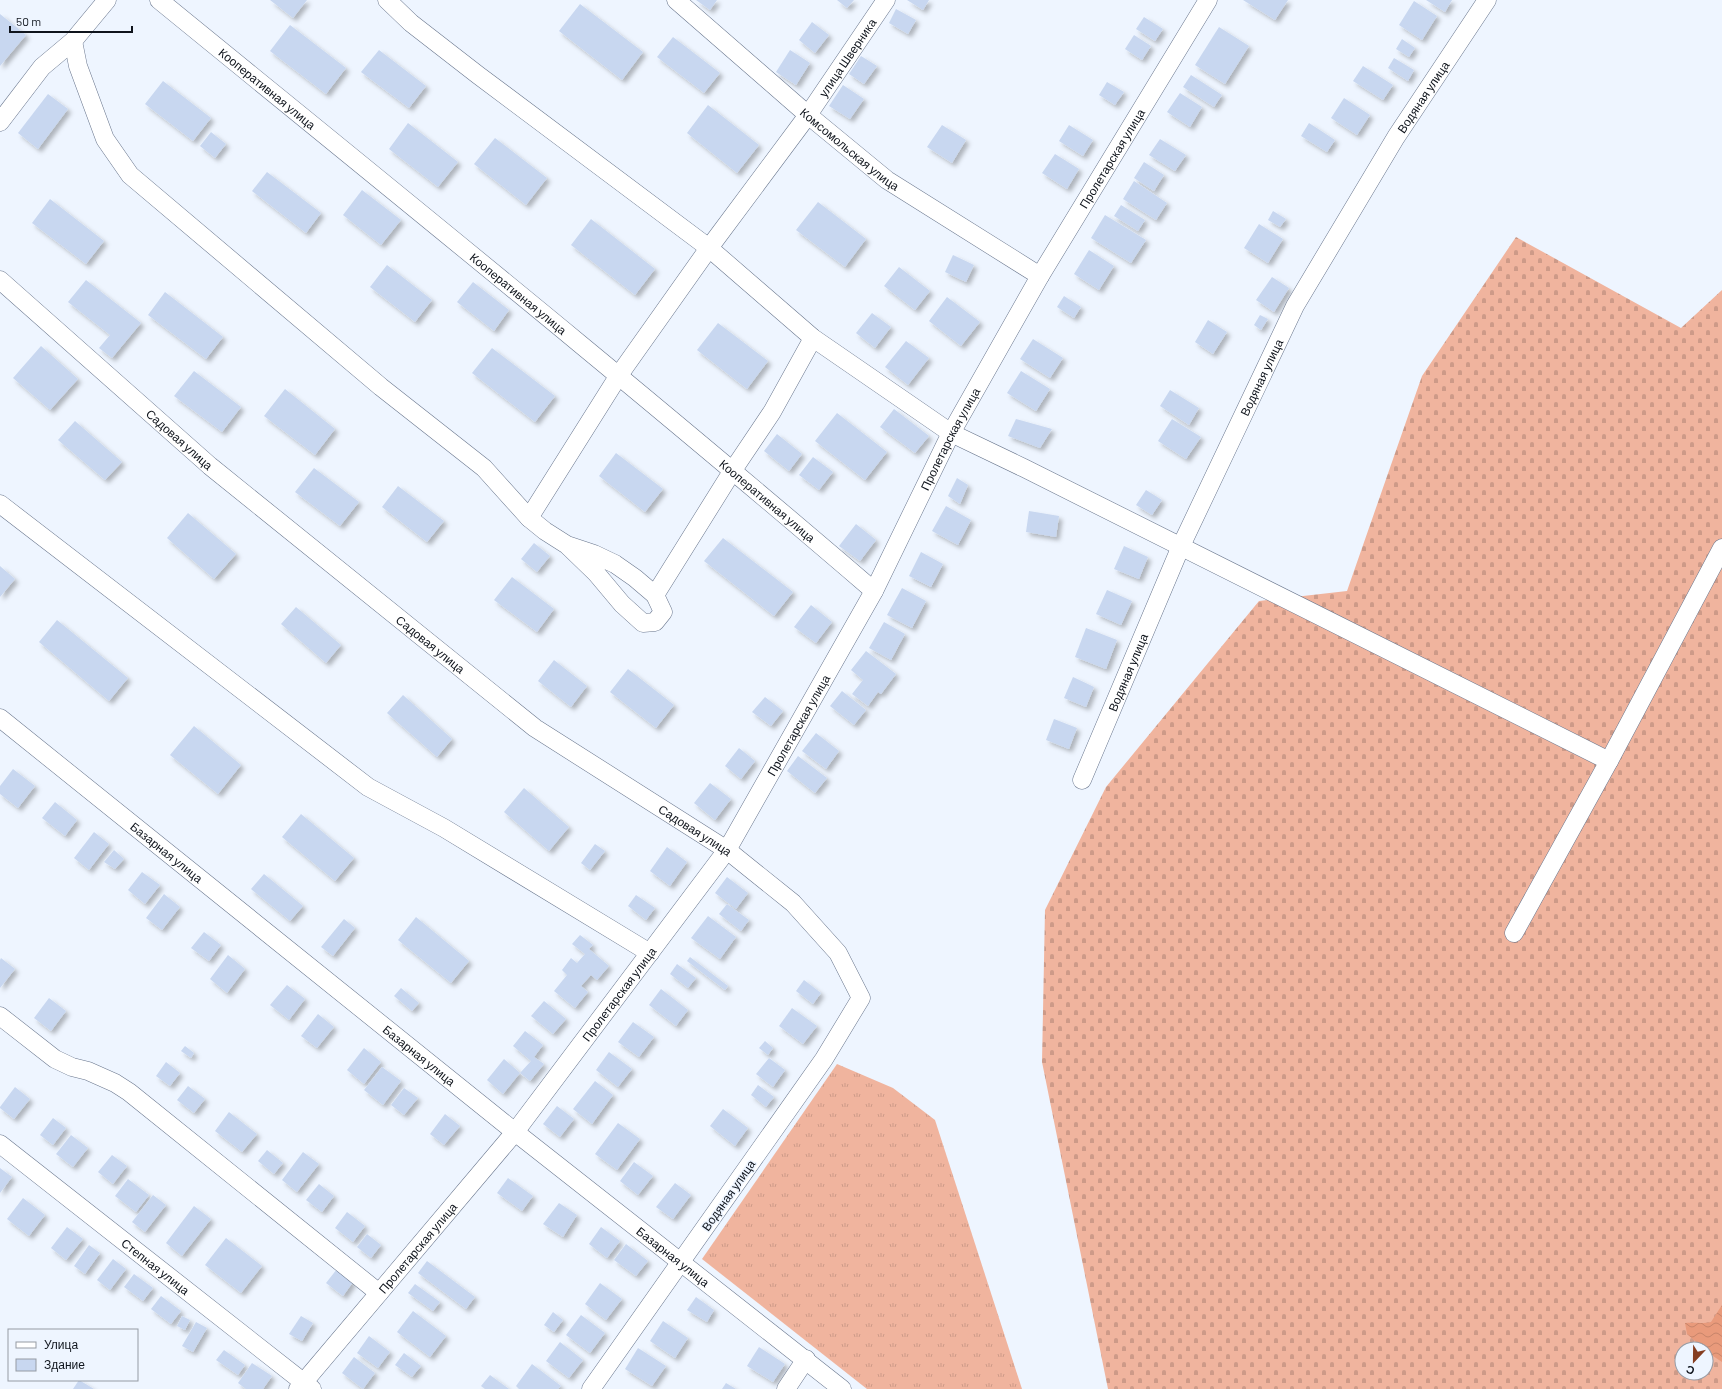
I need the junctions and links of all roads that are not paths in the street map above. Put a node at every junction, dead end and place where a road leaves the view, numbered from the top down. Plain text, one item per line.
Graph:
1 (106, 0) edge
2 (158, 0) edge
3 (387, 0) edge
4 (676, 0) edge
5 (886, 0) edge
6 (1487, 0) edge
7 (1206, 1) edge
8 (73, 41) junction
9 (808, 115) junction
10 (0, 122) edge
11 (709, 248) junction
12 (1040, 276) junction
13 (0, 280) edge
14 (813, 338) junction
15 (619, 375) junction
16 (951, 433) junction
17 (733, 470) junction
18 (0, 504) edge
19 (529, 518) junction
20 (567, 545) junction
21 (1181, 546) junction
22 (1722, 548) edge
23 (874, 591) junction
24 (655, 595) junction
25 (0, 718) edge
26 (1609, 761) junction
27 (1082, 780) dead end
28 (727, 850) junction
29 (1514, 933) dead end
30 (650, 953) junction
31 (861, 998) joint
32 (0, 1016) edge
33 (515, 1132) junction
34 (0, 1144) edge
35 (680, 1262) junction
36 (379, 1293) junction
37 (806, 1359) junction
38 (304, 1387) edge
39 (591, 1389) edge
40 (786, 1389) edge
41 (842, 1389) edge

1 - 8 street
2 - 15 street, Кооперативная улица
3 - 11 street
4 - 9 street, Комсомольская улица
5 - 9 street, улица Шверника
6 - 21 street, Водяная улица
7 - 12 street, Пролетарская улица
8 - 10 street
8 - 19 street
9 - 11 street, улица Шверника
9 - 12 street, Комсомольская улица
11 - 14 street
11 - 15 street, улица Шверника
12 - 16 street, Пролетарская улица
13 - 28 street, Садовая улица
14 - 16 street
14 - 17 street
15 - 17 street, Кооперативная улица
15 - 19 street, улица Шверника
16 - 21 street
16 - 23 street, Пролетарская улица
17 - 23 street, Кооперативная улица
17 - 24 street
18 - 30 street
19 - 20 street
20 - 24 street
20 - 24 street
21 - 26 street
21 - 27 street, Водяная улица
22 - 26 street
23 - 28 street, Пролетарская улица
25 - 33 street, Базарная улица
26 - 29 street
28 - 30 street, Пролетарская улица
28 - 31 street, Садовая улица
30 - 33 street, Пролетарская улица
31 - 35 street, Водяная улица
32 - 36 street
33 - 35 street, Базарная улица
33 - 36 street, Пролетарская улица
34 - 38 street, Степная улица
35 - 37 street, Базарная улица
35 - 39 street, Водяная улица
36 - 38 street, Пролетарская улица
37 - 40 street
37 - 41 street, Базарная улица

